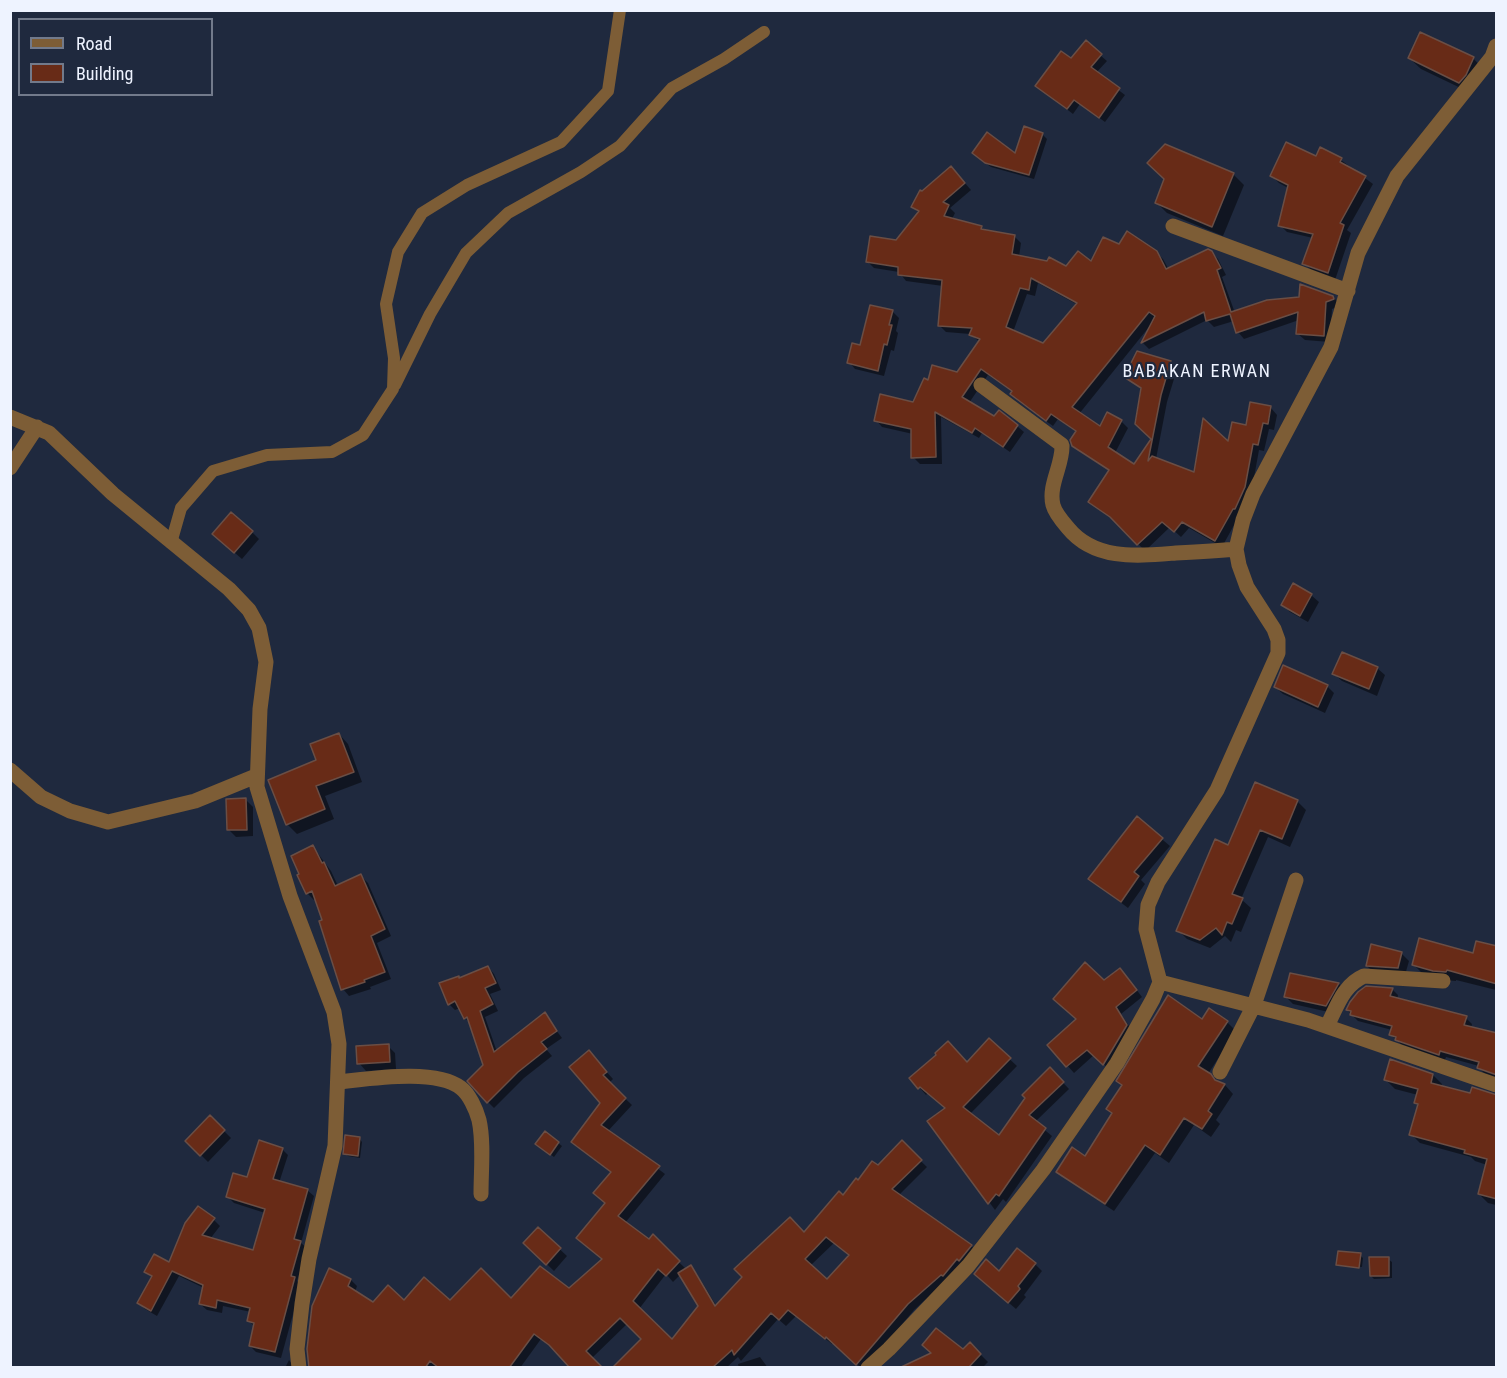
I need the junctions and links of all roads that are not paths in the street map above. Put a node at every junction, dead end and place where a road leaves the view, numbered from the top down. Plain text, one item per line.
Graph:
1 (620, 10) edge
2 (764, 32) dead end
3 (1497, 46) edge
4 (1173, 226) dead end
5 (1348, 291) junction
6 (981, 385) dead end
7 (393, 389) junction
8 (10, 417) edge
9 (37, 427) junction
10 (10, 468) edge
11 (171, 543) junction
12 (1236, 549) junction
13 (10, 770) edge
14 (256, 776) junction
15 (1296, 880) dead end
16 (1443, 981) dead end
17 (1160, 982) junction
18 (1254, 1005) junction
19 (1327, 1026) junction
20 (1220, 1072) dead end
21 (338, 1082) junction
22 (1497, 1085) edge
23 (481, 1194) dead end
24 (299, 1368) edge
25 (868, 1368) edge

1 - 7 lane
2 - 7 lane
3 - 5 street
4 - 5 street
5 - 12 street
6 - 12 street
7 - 11 lane
8 - 9 street
9 - 10 street
9 - 11 street
11 - 14 street
12 - 17 street
13 - 14 street
14 - 21 street
15 - 18 street
16 - 19 street
17 - 18 street
17 - 25 street
18 - 19 street
18 - 20 street
19 - 22 street
21 - 23 street
21 - 24 street

